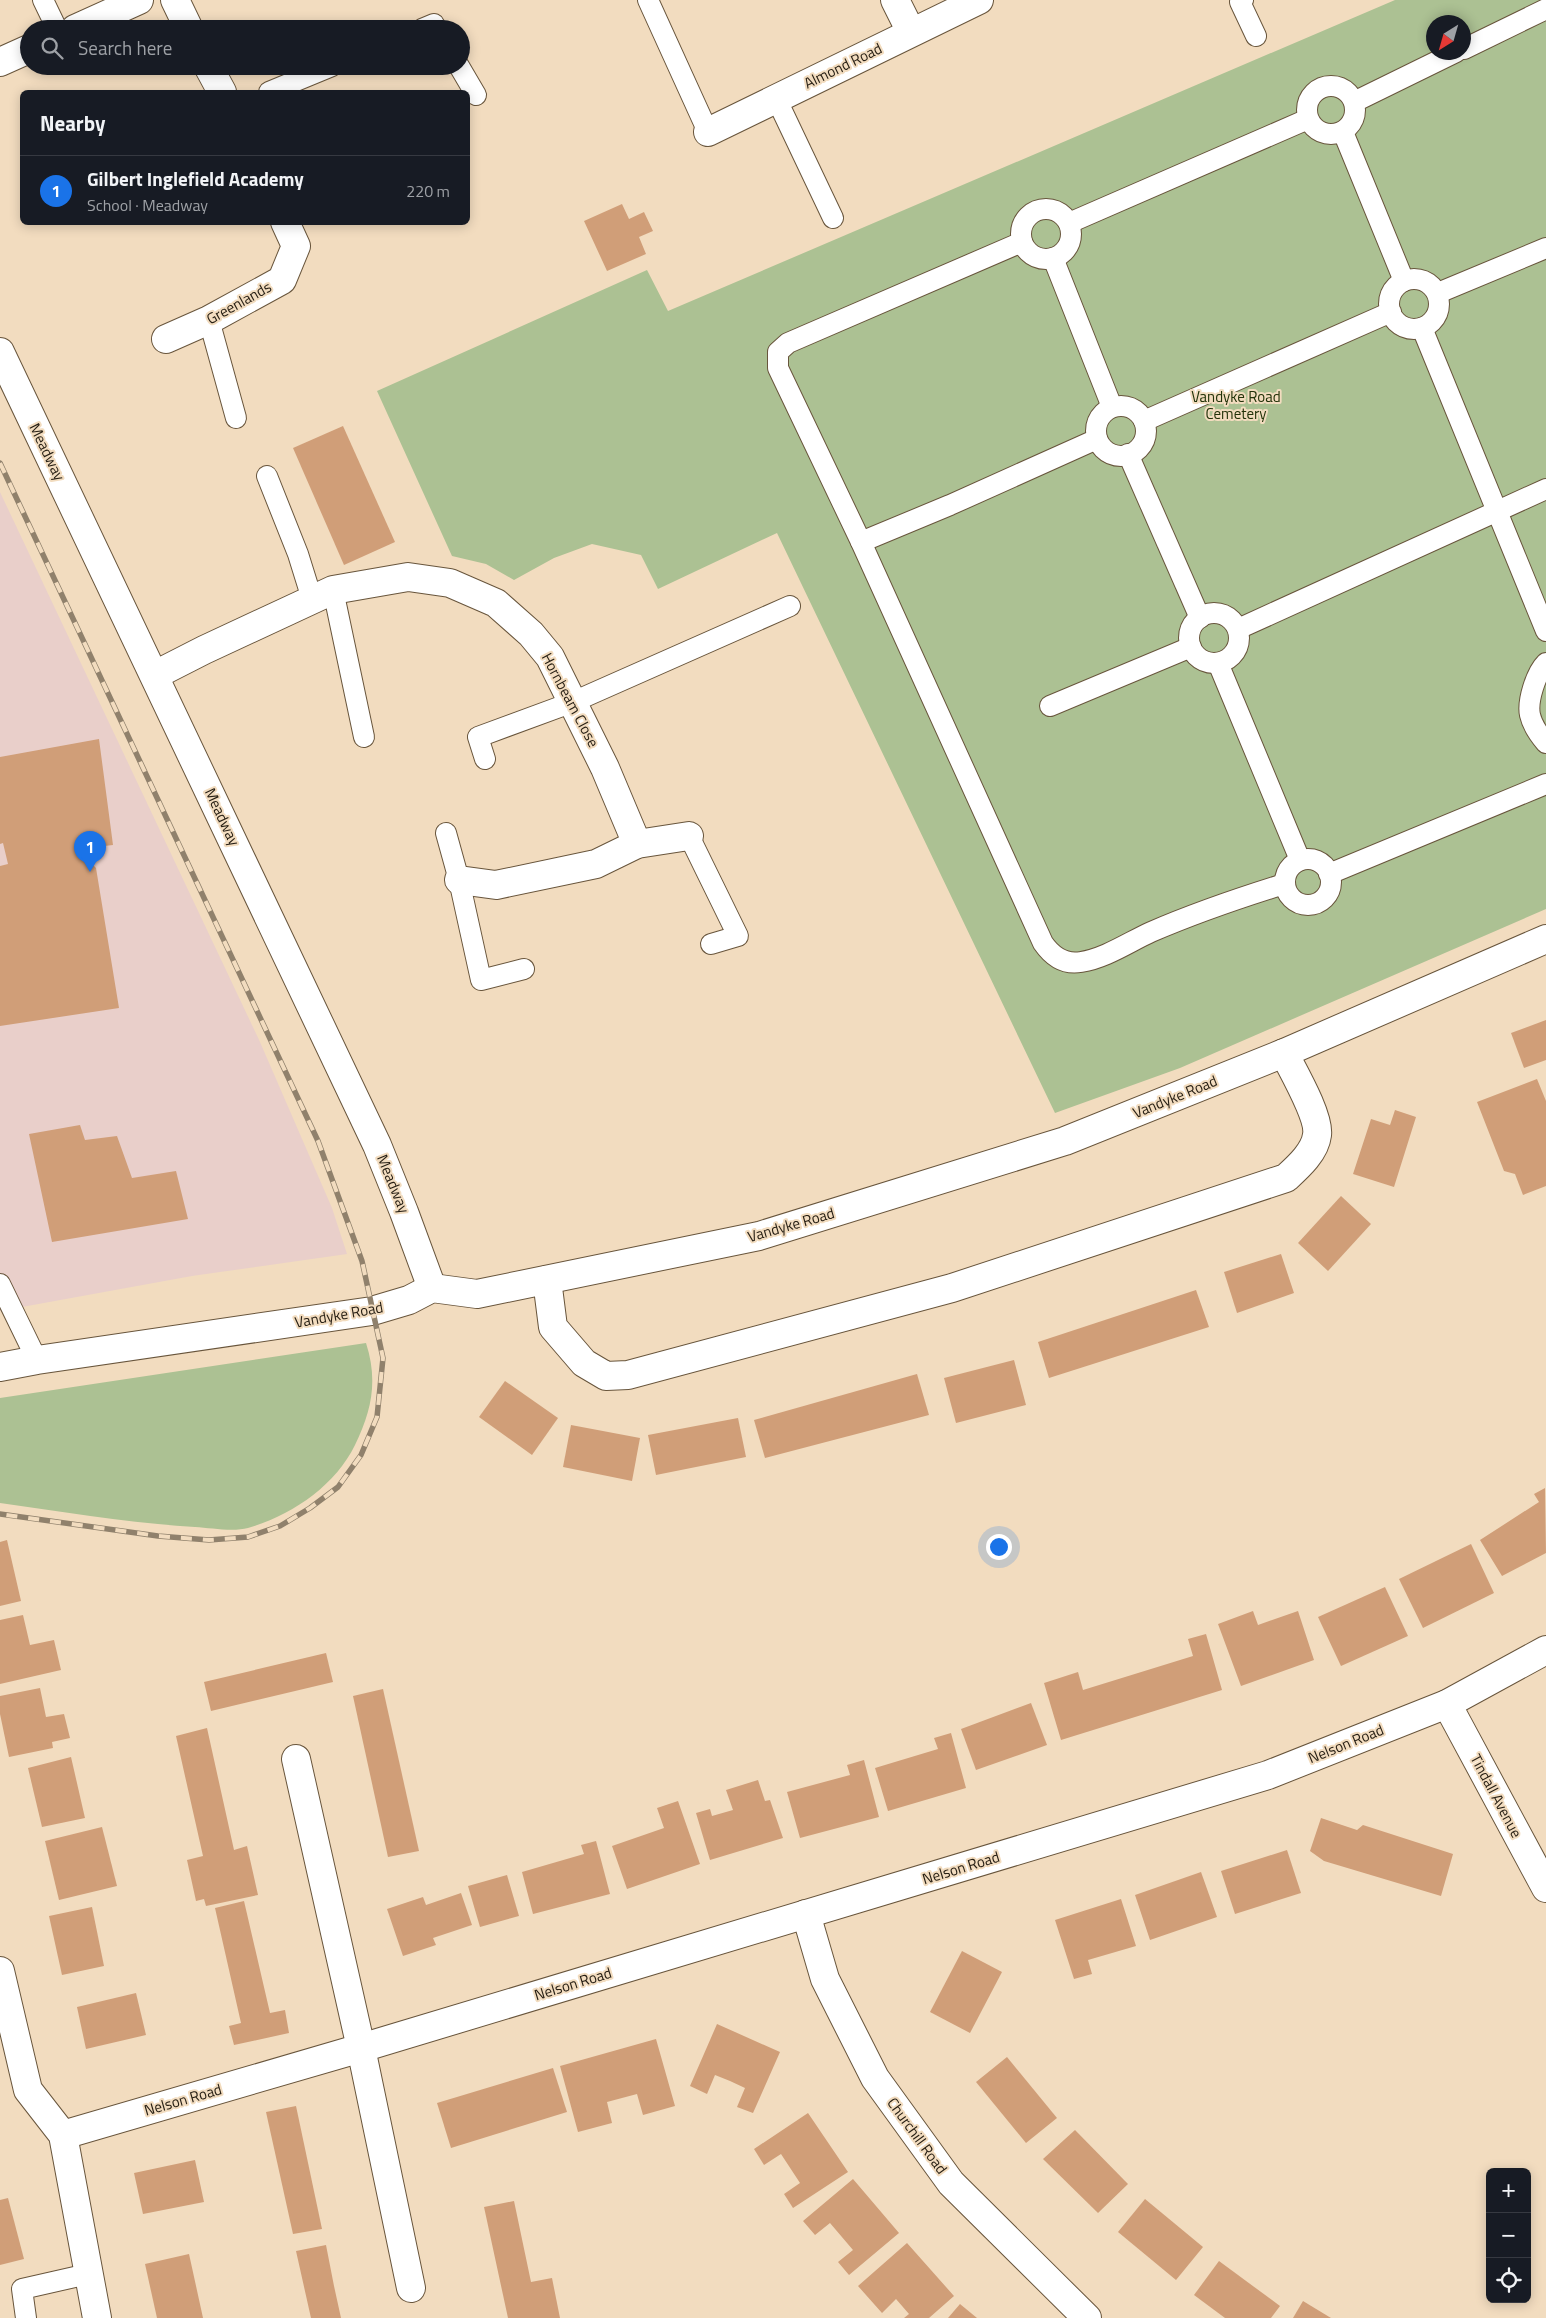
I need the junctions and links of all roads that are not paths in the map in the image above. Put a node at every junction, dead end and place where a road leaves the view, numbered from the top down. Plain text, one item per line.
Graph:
1 (43, 0) edge
2 (140, 0) edge
3 (175, 0) edge
4 (648, 0) edge
5 (895, 0) edge
6 (979, 0) edge
7 (1243, 0) edge
8 (1546, 9) edge
9 (53, 20) edge
10 (95, 20) edge
11 (185, 20) edge
12 (911, 32) junction
13 (1256, 36) dead end
14 (1471, 46) edge
15 (20, 53) edge
16 (1440, 60) edge
17 (0, 62) edge
18 (213, 75) edge
19 (310, 75) edge
20 (464, 75) edge
21 (221, 90) edge
22 (274, 90) edge
23 (476, 95) dead end
24 (776, 98) junction
25 (1354, 102) junction
26 (1308, 119) junction
27 (708, 132) joint
28 (1343, 132) junction
29 (833, 218) dead end
30 (1069, 223) junction
31 (286, 225) edge
32 (1022, 242) junction
33 (1546, 248) edge
34 (1053, 258) junction
35 (1404, 281) junction
36 (1438, 294) junction
37 (1391, 312) junction
38 (209, 320) junction
39 (1422, 328) junction
40 (166, 339) dead end
41 (0, 352) edge
42 (1112, 407) junction
43 (236, 418) dead end
44 (1144, 421) junction
45 (1097, 439) junction
46 (1128, 454) junction
47 (267, 476) dead end
48 (1546, 489) edge
49 (1497, 511) junction
50 (861, 542) junction
51 (323, 594) junction
52 (790, 606) dead end
53 (1200, 618) junction
54 (1238, 629) junction
55 (1546, 631) edge
56 (1191, 647) junction
57 (1218, 663) junction
58 (1546, 663) edge
59 (155, 675) junction
60 (573, 702) junction
61 (1050, 706) dead end
62 (364, 736) dead end
63 (1546, 742) edge
64 (485, 758) dead end
65 (1546, 784) edge
66 (446, 833) dead end
67 (689, 836) joint
68 (637, 844) junction
69 (1300, 860) junction
70 (1329, 874) junction
71 (460, 880) junction
72 (1284, 884) junction
73 (1546, 939) edge
74 (711, 944) dead end
75 (524, 969) dead end
76 (1284, 1053) junction
77 (547, 1280) junction
78 (0, 1284) edge
79 (432, 1288) junction
80 (37, 1360) junction
81 (0, 1367) edge
82 (1546, 1650) edge
83 (1446, 1704) junction
84 (296, 1758) dead end
85 (1546, 1888) edge
86 (806, 1914) junction
87 (0, 1971) edge
88 (361, 2048) junction
89 (63, 2135) junction
90 (88, 2274) junction
91 (411, 2288) dead end
92 (26, 2318) edge
93 (96, 2318) edge
94 (1087, 2318) edge

1 - 9 lane
2 - 10 street
3 - 11 street
4 - 27 lane
5 - 12 street
6 - 12 street, Almond Road
7 - 13 lane
8 - 14 lane
12 - 24 street, Almond Road
15 - 17 street
16 - 25 lane
18 - 21 street
19 - 22 lane
20 - 23 lane
24 - 27 street, Almond Road
24 - 29 lane
25 - 26 lane
25 - 28 lane
26 - 28 lane
26 - 30 lane
28 - 35 lane
30 - 32 lane
30 - 34 lane
31 - 38 street, Greenlands
32 - 34 lane
32 - 50 lane
33 - 36 lane
34 - 42 lane
35 - 36 lane
35 - 37 lane
36 - 39 lane
37 - 39 lane
37 - 44 lane
38 - 40 street, Greenlands
38 - 43 lane
39 - 49 lane
41 - 59 street, Meadway
42 - 44 lane
42 - 45 lane
44 - 46 lane
45 - 46 lane
45 - 50 lane
46 - 53 lane
47 - 51 lane
48 - 49 lane
49 - 54 lane
49 - 55 lane
50 - 72 lane
51 - 59 street, Hornbeam Close
51 - 60 street, Hornbeam Close
51 - 62 lane
52 - 60 lane
53 - 54 lane
53 - 56 lane
54 - 57 lane
56 - 57 lane
56 - 61 lane
57 - 69 lane
58 - 63 lane
59 - 79 street, Meadway
60 - 64 lane
60 - 68 street, Hornbeam Close
65 - 70 lane
66 - 71 lane
67 - 68 street
67 - 74 lane
68 - 71 street
69 - 70 lane
69 - 72 lane
70 - 72 lane
71 - 75 lane
73 - 76 street, Vandyke Road
76 - 77 street, Vandyke Road
76 - 77 street
77 - 79 street, Vandyke Road
78 - 80 lane
79 - 80 street, Vandyke Road
80 - 81 street, Vandyke Road
82 - 83 street, Nelson Road
83 - 85 street, Tindall Avenue
83 - 86 street, Nelson Road
84 - 88 street
86 - 88 street, Nelson Road
86 - 94 street, Churchill Road
87 - 89 street
88 - 89 street, Nelson Road
88 - 91 street
89 - 90 street
90 - 92 lane
90 - 93 street

